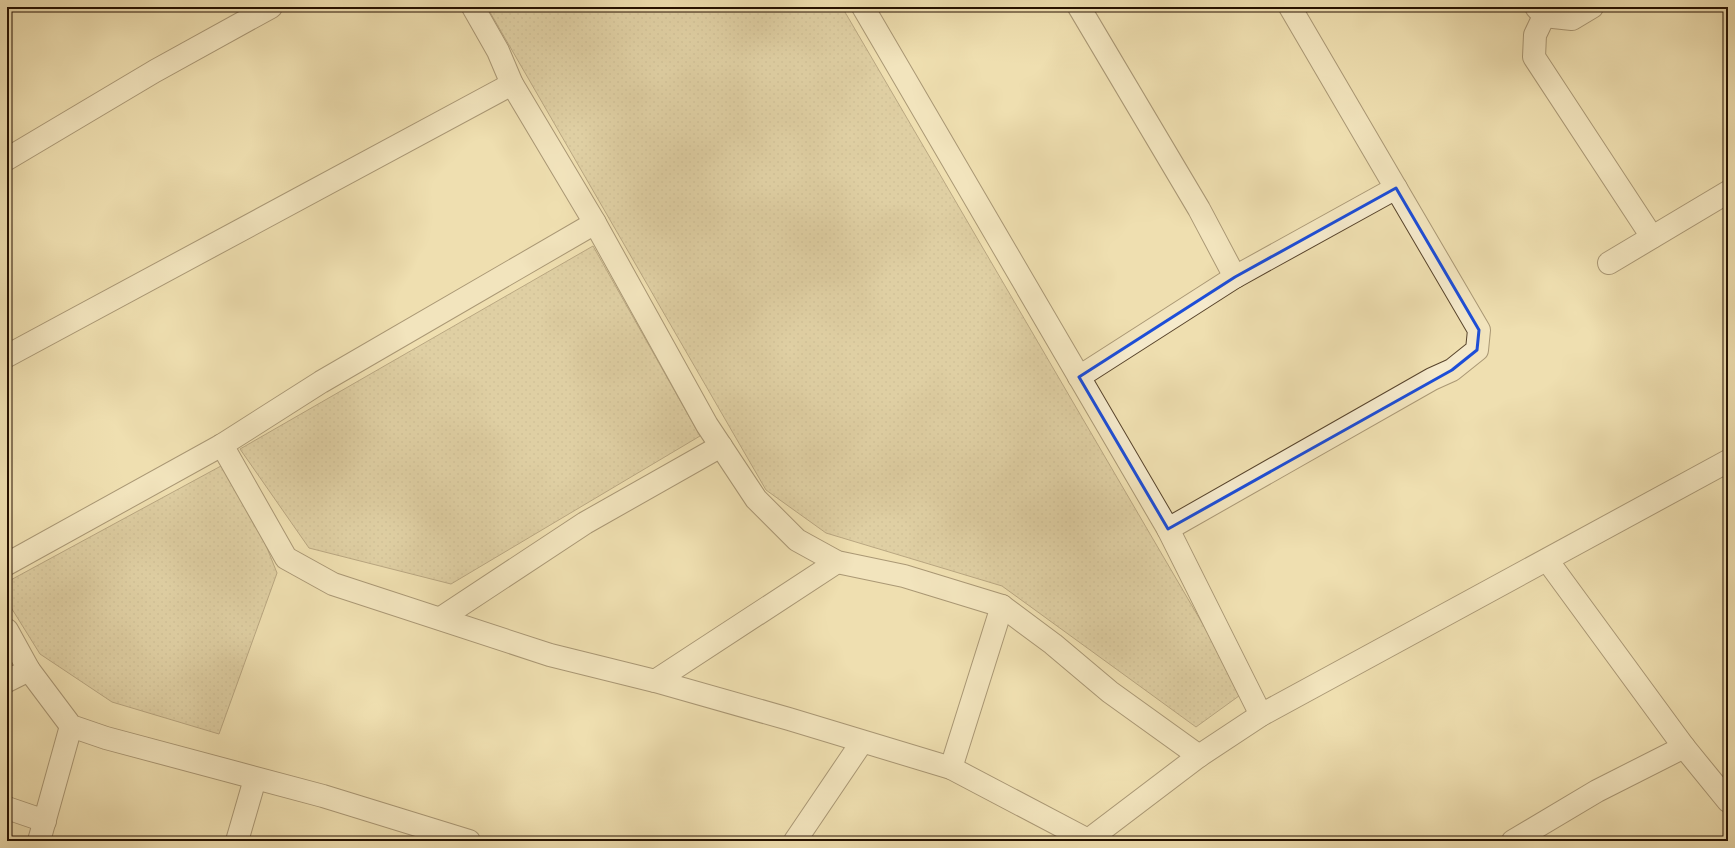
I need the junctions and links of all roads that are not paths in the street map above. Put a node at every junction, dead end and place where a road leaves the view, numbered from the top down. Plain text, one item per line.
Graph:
1 (271, 7) edge
2 (473, 7) edge
3 (863, 7) edge
4 (1079, 7) edge
5 (1290, 7) edge
6 (1592, 7) edge
7 (1540, 11) edge
8 (512, 84) junction
9 (7, 160) edge
10 (1396, 188) junction
11 (1728, 192) edge
12 (595, 223) junction
13 (1652, 237) junction
14 (1609, 262) dead end
15 (1235, 277) junction
16 (7, 356) edge
17 (1079, 377) junction
18 (222, 445) junction
19 (721, 446) junction
20 (1728, 461) edge
21 (1168, 529) junction
22 (1547, 560) junction
23 (837, 562) junction
24 (7, 564) edge
25 (1002, 606) junction
26 (441, 618) junction
27 (7, 630) edge
28 (29, 670) junction
29 (7, 681) edge
30 (655, 681) junction
31 (1260, 715) junction
32 (71, 726) junction
33 (862, 742) junction
34 (1684, 747) junction
35 (1199, 756) junction
36 (951, 768) junction
37 (256, 779) junction
38 (1728, 801) edge
39 (7, 808) edge
40 (42, 831) edge
41 (432, 836) edge
42 (1087, 840) edge
43 (237, 841) edge
44 (469, 841) edge
45 (795, 841) edge
46 (1513, 841) edge

1 - 9 street
2 - 8 street
3 - 17 street
4 - 15 street
5 - 10 street
6 - 7 street
7 - 13 street
8 - 12 street
8 - 16 street
10 - 15 street
10 - 21 street
11 - 13 street
12 - 18 street
12 - 19 street
13 - 14 street
15 - 17 street
17 - 21 street
18 - 24 street
18 - 26 street
19 - 23 street
19 - 26 street
20 - 22 street
21 - 31 street
22 - 31 street
22 - 34 street
23 - 25 street
23 - 30 street
25 - 35 street
25 - 36 street
26 - 30 street
27 - 28 street
28 - 29 street
28 - 32 street
30 - 33 street
31 - 35 street
32 - 37 street
32 - 40 street
33 - 36 street
33 - 45 street
34 - 38 street
34 - 46 street
35 - 42 street
36 - 42 street
37 - 41 street
37 - 43 street
39 - 40 street
41 - 44 street

